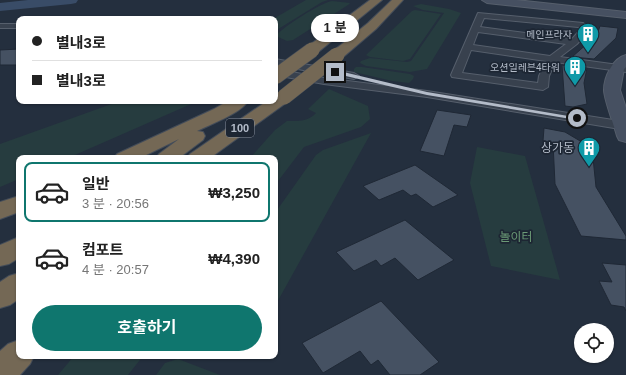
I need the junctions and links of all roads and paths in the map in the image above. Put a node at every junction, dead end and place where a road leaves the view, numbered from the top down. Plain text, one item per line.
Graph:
1 (487, 0) edge
2 (525, 0) edge
3 (375, 2) edge
4 (396, 3) edge
5 (626, 10) edge
6 (626, 15) edge
7 (0, 26) edge
8 (16, 26) edge
9 (475, 29) junction
10 (0, 31) edge
11 (16, 32) edge
12 (574, 42) junction
13 (468, 47) junction
14 (551, 59) junction
15 (278, 62) edge
16 (623, 65) edge
17 (278, 73) edge
18 (278, 75) edge
19 (427, 94) junction
20 (284, 97) junction
21 (278, 101) edge
22 (278, 103) edge
23 (234, 104) edge
24 (239, 104) edge
25 (274, 104) edge
26 (277, 104) edge
27 (625, 129) edge
28 (130, 155) edge
29 (170, 155) edge
30 (201, 155) edge
31 (224, 155) edge
32 (16, 204) edge
33 (0, 211) edge
34 (16, 248) edge
35 (0, 257) edge
36 (16, 286) edge
37 (0, 297) edge
38 (16, 357) edge
39 (0, 372) edge

1 - 6 street
2 - 5 street
3 - 18 highway, bridge
4 - 20 highway, 100, bridge
7 - 8 street
9 - 12 street
9 - 12 street
9 - 13 street
10 - 11 street
12 - 14 street
13 - 14 street
13 - 14 street
14 - 16 street
15 - 19 street
16 - 27 street
17 - 19 street
19 - 27 street
20 - 21 highway, 100
20 - 22 highway
23 - 28 highway
24 - 29 highway, 100
25 - 30 highway, 100
26 - 31 highway
32 - 33 highway
34 - 35 highway
36 - 37 highway
38 - 39 highway

